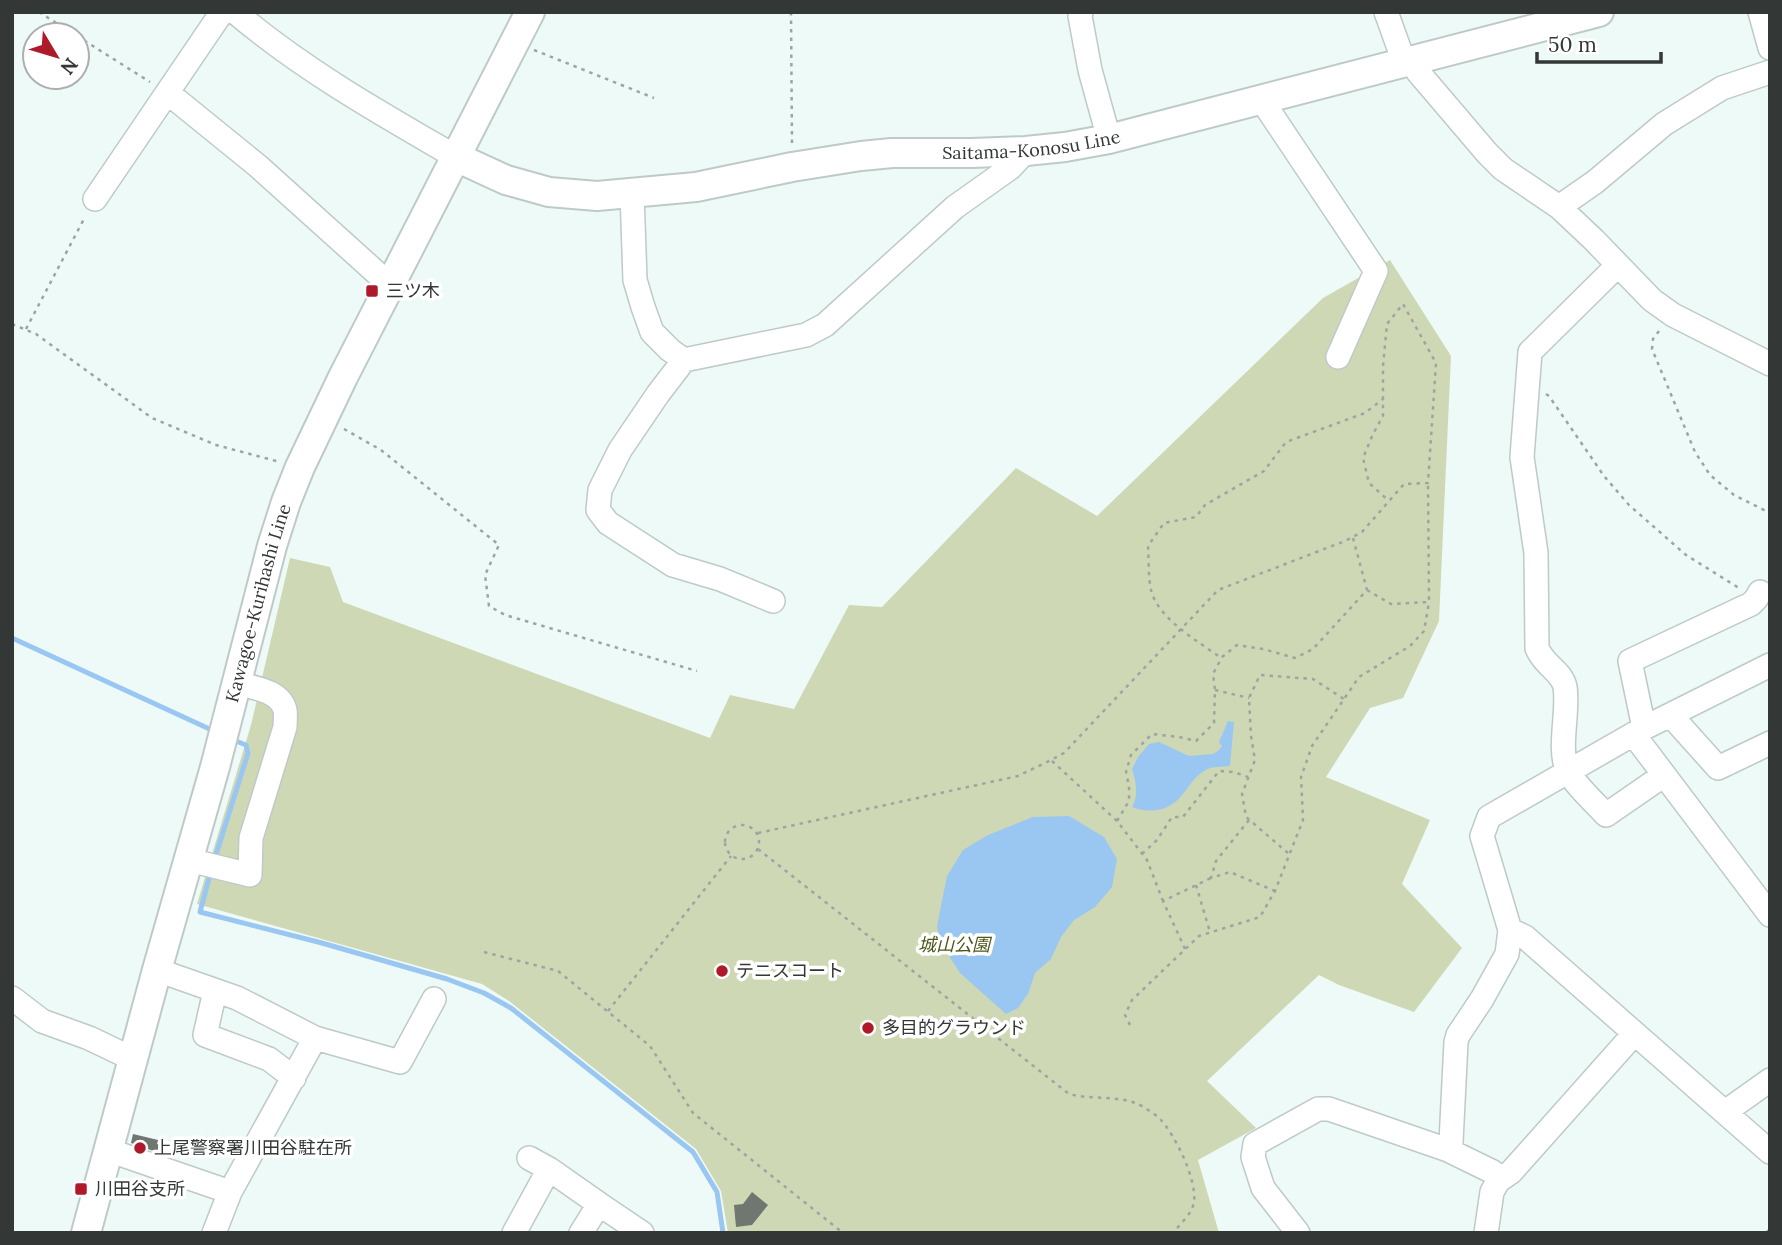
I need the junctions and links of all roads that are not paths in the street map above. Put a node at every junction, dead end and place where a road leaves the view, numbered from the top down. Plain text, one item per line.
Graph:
1 (222, 12) edge
2 (235, 12) edge
3 (530, 12) edge
4 (1082, 12) edge
5 (1386, 12) edge
6 (1599, 12) edge
7 (1760, 12) edge
8 (1770, 48) edge
9 (1408, 61) junction
10 (1770, 72) edge
11 (168, 93) junction
12 (1261, 99) junction
13 (1109, 139) junction
14 (1027, 151) junction
15 (456, 157) junction
16 (632, 193) junction
17 (95, 199) road end
18 (1559, 207) junction
19 (1618, 265) junction
20 (390, 285) junction
21 (1338, 357) dead end
22 (684, 360) junction
23 (1770, 364) edge
24 (1762, 599) edge
25 (773, 601) dead end
26 (1770, 665) edge
27 (236, 683) junction
28 (1674, 713) junction
29 (1639, 731) junction
30 (1770, 743) edge
31 (1569, 773) junction
32 (1664, 775) junction
33 (189, 860) junction
34 (1770, 915) edge
35 (1510, 930) junction
36 (157, 970) junction
37 (215, 991) junction
38 (12, 998) edge
39 (434, 999) dead end
40 (1634, 1034) junction
41 (315, 1038) junction
42 (133, 1059) junction
43 (294, 1078) junction
44 (1770, 1080) edge
45 (1726, 1112) junction
46 (108, 1150) junction
47 (1448, 1150) junction
48 (1770, 1152) edge
49 (529, 1158) dead end
50 (549, 1169) junction
51 (1498, 1181) junction
52 (230, 1192) junction
53 (599, 1203) junction
54 (86, 1233) edge
55 (214, 1233) edge
56 (514, 1233) edge
57 (580, 1233) edge
58 (642, 1233) edge
59 (1298, 1233) edge
60 (1486, 1233) edge

1 - 11 street
2 - 15 street
3 - 15 main road, Kawagoe-Kurihashi Line
4 - 13 street
5 - 9 street
6 - 9 main road, Saitama-Konosu Line
7 - 8 street
9 - 12 main road, Saitama-Konosu Line
9 - 18 street
10 - 18 street
11 - 17 street
11 - 20 street
12 - 13 main road, Saitama-Konosu Line
12 - 21 street
13 - 14 main road, Saitama-Konosu Line
14 - 16 main road, Saitama-Konosu Line
14 - 22 street
15 - 16 main road, Saitama-Konosu Line
15 - 20 main road, Kawagoe-Kurihashi Line
16 - 22 street
18 - 19 street
19 - 23 street
19 - 31 street
20 - 27 main road, Kawagoe-Kurihashi Line
22 - 25 street
24 - 29 street
26 - 28 street
27 - 33 main road, Kawagoe-Kurihashi Line
27 - 33 street
28 - 29 street
28 - 30 street
29 - 31 street
29 - 32 street
31 - 32 street
31 - 35 street
32 - 34 street
33 - 36 main road, Kawagoe-Kurihashi Line
35 - 40 street
35 - 47 street
36 - 37 street
36 - 42 main road, Kawagoe-Kurihashi Line
37 - 41 street
37 - 43 street
38 - 42 street
39 - 41 street
40 - 45 street
40 - 51 street
41 - 43 street
42 - 46 main road, Kawagoe-Kurihashi Line
43 - 52 street
44 - 45 street
45 - 48 street
46 - 52 street
46 - 54 main road, Kawagoe-Kurihashi Line
47 - 51 street
47 - 59 street
49 - 50 street
50 - 53 street
50 - 56 street
51 - 60 street
52 - 55 street
53 - 57 street
53 - 58 street

